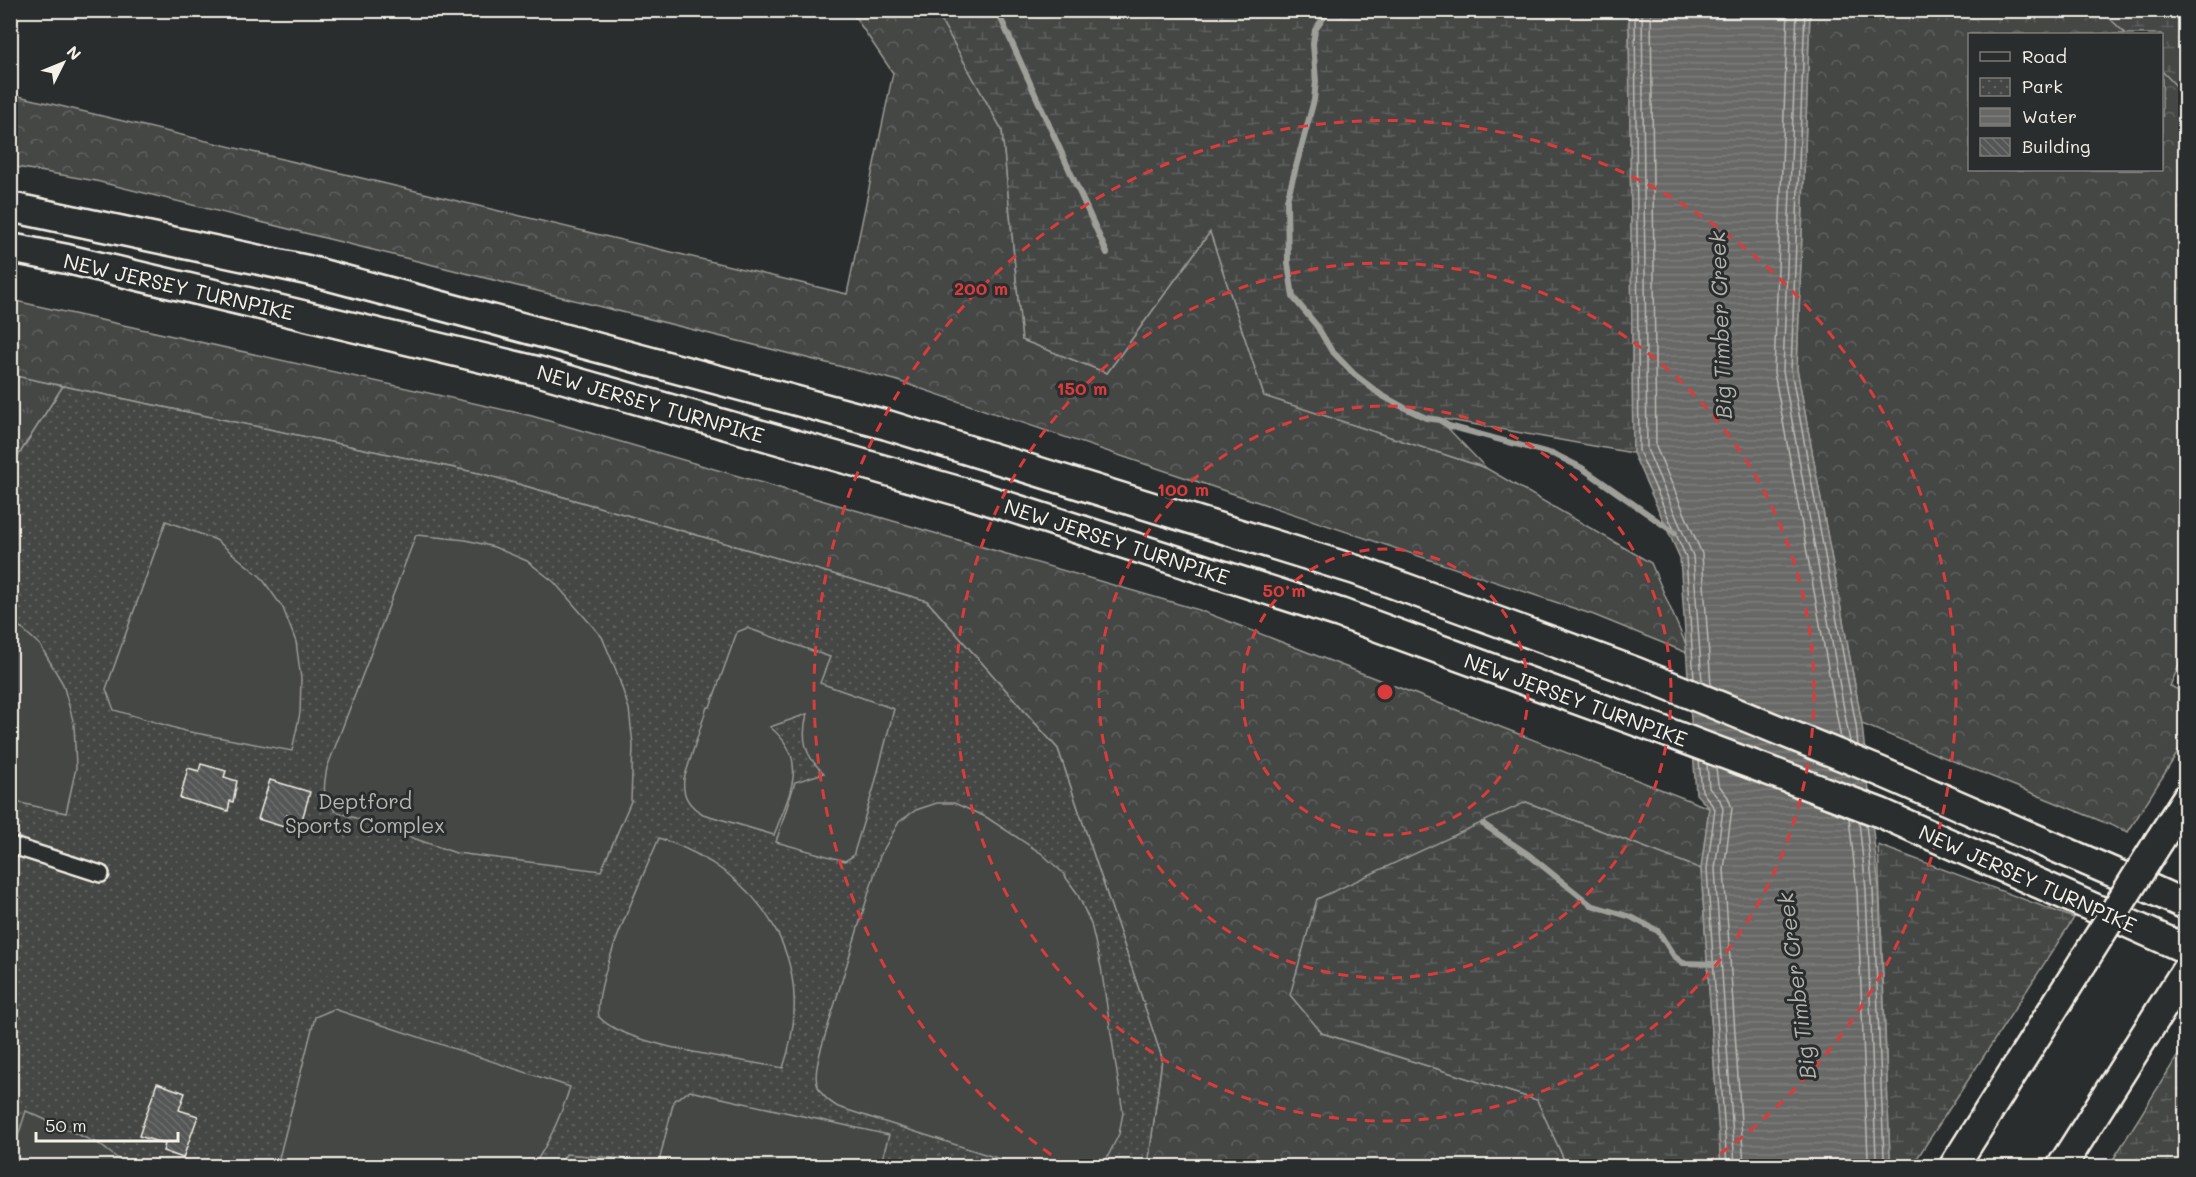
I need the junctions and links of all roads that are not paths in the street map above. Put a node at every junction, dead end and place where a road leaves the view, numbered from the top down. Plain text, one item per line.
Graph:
1 (10, 207) edge
2 (10, 248) edge
3 (2186, 799) edge
4 (10, 845) edge
5 (101, 874) dead end
6 (2186, 905) edge
7 (2186, 950) edge
8 (2186, 970) edge
9 (1954, 1167) edge
10 (2062, 1167) edge

1 - 6 highway, NEW JERSEY TURNPIKE
2 - 7 highway, NEW JERSEY TURNPIKE
3 - 9 highway, bridge
4 - 5 street
8 - 10 highway

